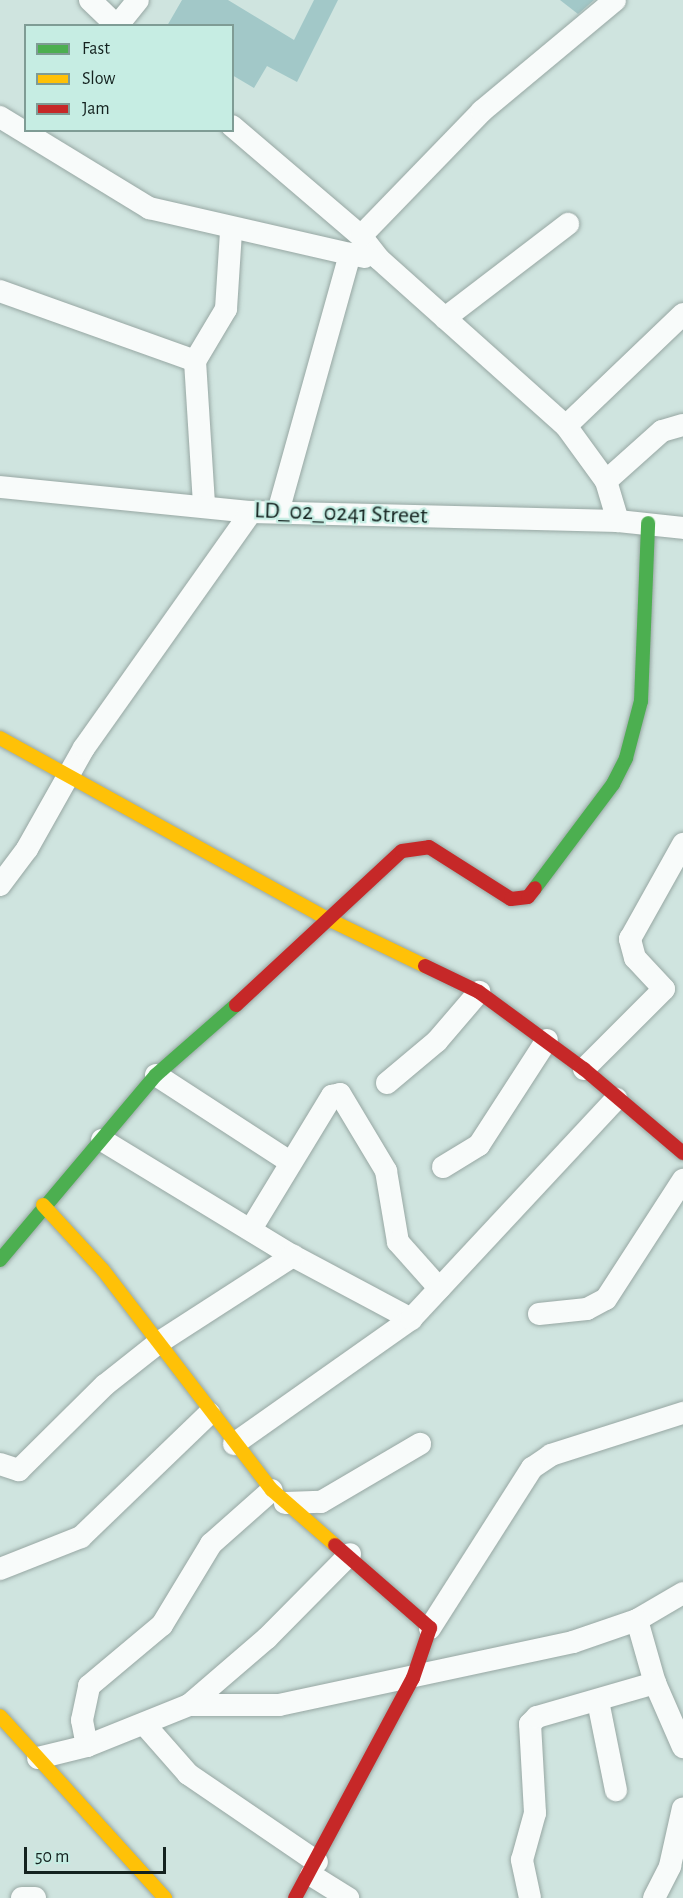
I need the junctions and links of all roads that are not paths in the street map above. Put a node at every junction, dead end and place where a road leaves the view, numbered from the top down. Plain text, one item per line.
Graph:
1 (90, 0) edge
2 (138, 0) edge
3 (615, 0) edge
4 (115, 24) edge
5 (119, 24) edge
6 (0, 117) edge
7 (234, 128) edge
8 (568, 224) dead end
9 (231, 231) junction
10 (356, 245) junction
11 (0, 291) edge
12 (683, 314) edge
13 (445, 318) junction
14 (195, 361) junction
15 (683, 425) edge
16 (566, 426) junction
17 (5, 481) edge
18 (606, 481) junction
19 (204, 504) junction
20 (251, 512) junction
21 (278, 512) junction
22 (618, 521) junction
23 (648, 523) junction
24 (683, 528) edge
25 (0, 738) edge
26 (68, 777) junction
27 (683, 844) edge
28 (0, 885) edge
29 (332, 921) junction
30 (479, 992) junction
31 (547, 1040) junction
32 (584, 1069) junction
33 (156, 1076) junction
34 (387, 1083) dead end
35 (616, 1100) junction
36 (102, 1140) junction
37 (683, 1153) edge
38 (290, 1162) junction
39 (443, 1167) dead end
40 (683, 1180) edge
41 (43, 1205) junction
42 (251, 1229) junction
43 (293, 1256) junction
44 (0, 1260) edge
45 (439, 1288) junction
46 (539, 1314) dead end
47 (411, 1319) junction
48 (158, 1343) junction
49 (683, 1413) edge
50 (209, 1414) junction
51 (234, 1444) junction
52 (420, 1444) dead end
53 (0, 1464) edge
54 (278, 1496) junction
55 (350, 1554) junction
56 (0, 1569) edge
57 (683, 1593) edge
58 (637, 1620) junction
59 (430, 1628) junction
60 (413, 1678) junction
61 (655, 1683) junction
62 (598, 1701) junction
63 (189, 1705) junction
64 (0, 1716) edge
65 (145, 1725) junction
66 (87, 1746) junction
67 (683, 1747) edge
68 (38, 1758) junction
69 (616, 1790) dead end
70 (683, 1808) edge
71 (314, 1868) junction
72 (676, 1869) edge
73 (22, 1898) edge
74 (35, 1898) edge
75 (165, 1898) edge
76 (295, 1898) edge
77 (348, 1898) edge
78 (530, 1898) edge
79 (654, 1898) edge

1 - 4 street
2 - 5 street
3 - 10 street
6 - 9 street
7 - 10 street
8 - 13 street
9 - 10 street
9 - 14 street
10 - 13 street
10 - 21 street
11 - 14 street
12 - 16 street
13 - 16 street
14 - 19 street
15 - 18 street
16 - 18 street
17 - 19 street, LD_02_0241 Street
18 - 22 street
19 - 20 street, LD_02_0241 Street
20 - 21 street, LD_02_0241 Street
20 - 26 street
21 - 22 street, LD_02_0241 Street
22 - 23 street, LD_02_0241 Street
23 - 24 street, LD_02_0241 Street
23 - 29 street
25 - 26 street
26 - 28 street
26 - 29 street
27 - 32 street
29 - 30 street
29 - 33 street
30 - 31 street
30 - 34 street
31 - 32 street
31 - 39 street
32 - 35 street
33 - 36 street
33 - 38 street
35 - 37 street
35 - 45 street
36 - 41 street
36 - 42 street
38 - 42 street
38 - 45 street
40 - 46 street
41 - 44 street
41 - 48 street
42 - 43 street
43 - 47 street
43 - 48 street
45 - 47 street
47 - 51 street
48 - 50 street
48 - 53 street
49 - 59 street
50 - 51 street
50 - 56 street
51 - 54 street
52 - 54 street
54 - 55 street
54 - 66 street
55 - 59 street
55 - 63 street
57 - 58 street
58 - 60 street
58 - 61 street
59 - 60 street
60 - 63 street
60 - 71 street
61 - 62 street
61 - 67 street
62 - 69 street
62 - 78 street
63 - 65 street
64 - 68 street
65 - 66 street
65 - 71 street
66 - 68 street
68 - 75 street
70 - 72 street
71 - 76 street
71 - 77 street
72 - 79 street
73 - 74 street

